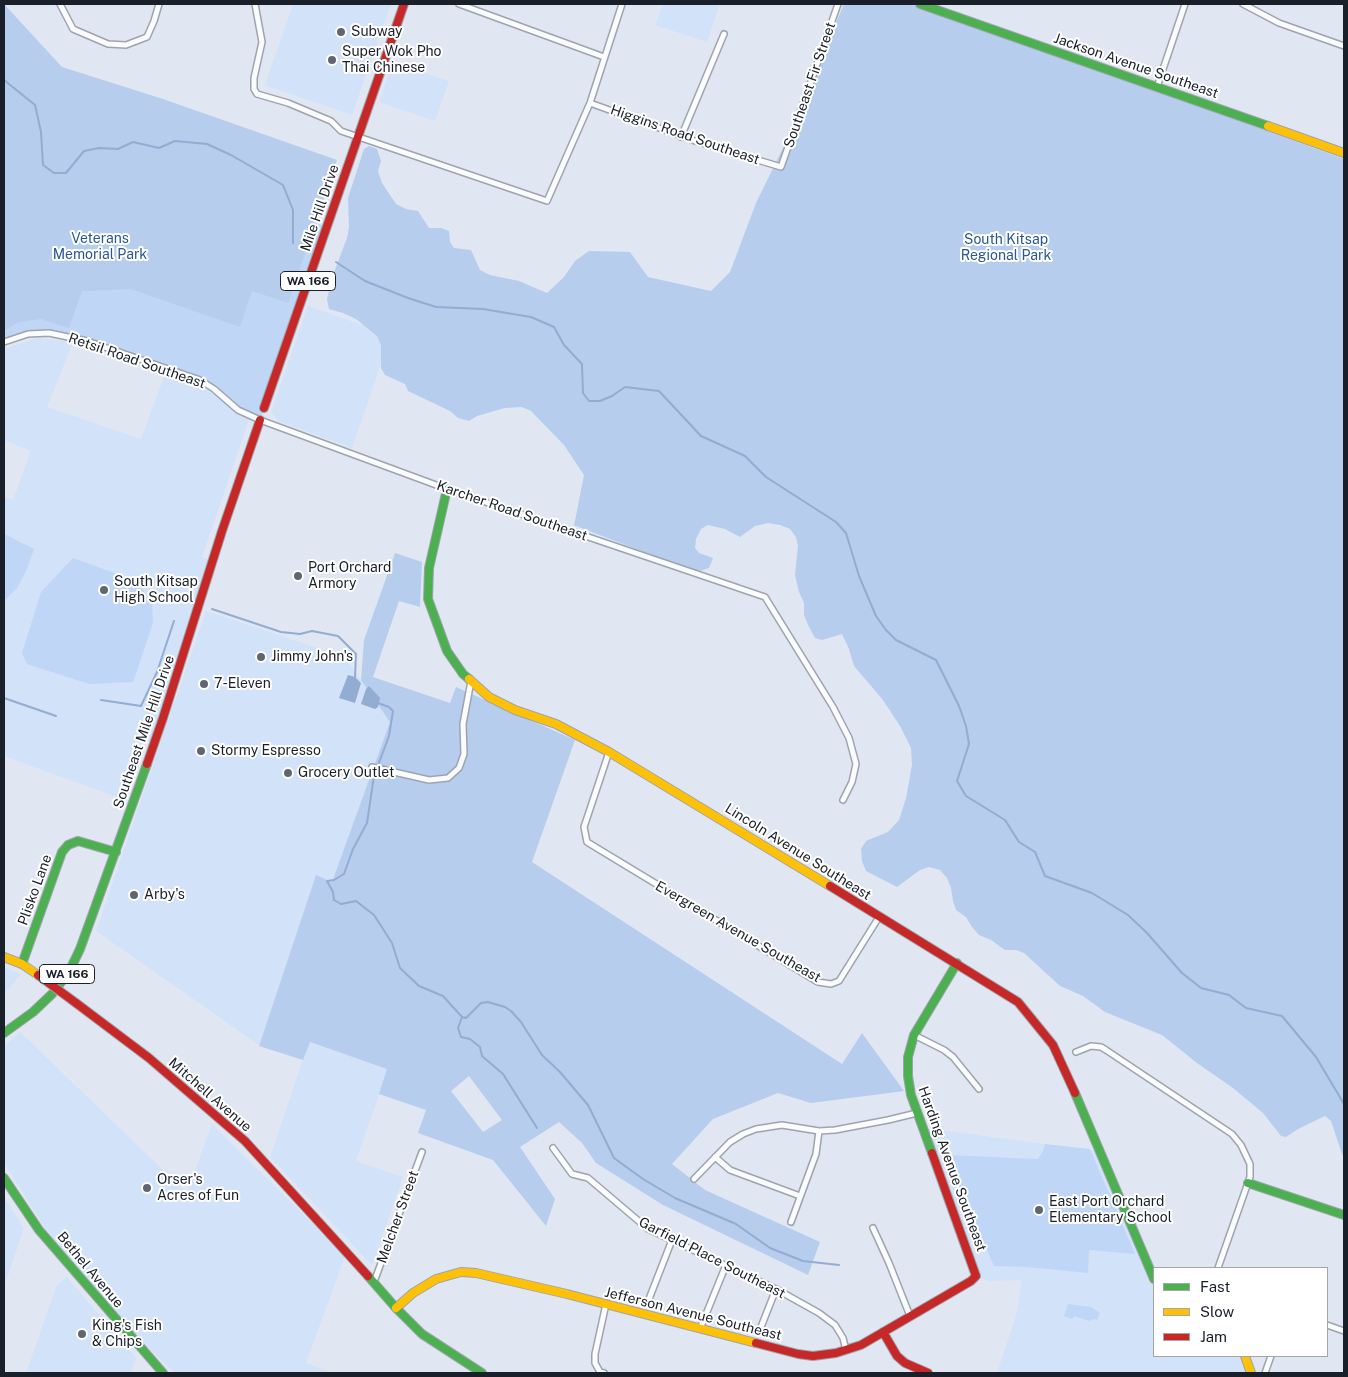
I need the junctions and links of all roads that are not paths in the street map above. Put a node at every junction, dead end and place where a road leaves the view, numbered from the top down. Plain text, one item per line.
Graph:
1 (60, 4) edge
2 (159, 4) edge
3 (255, 4) edge
4 (404, 4) edge
5 (459, 4) edge
6 (622, 4) edge
7 (838, 4) edge
8 (920, 4) edge
9 (1185, 4) edge
10 (1242, 4) edge
11 (724, 34) dead end
12 (1344, 46) edge
13 (604, 57) junction
14 (1157, 87) junction
15 (590, 103) junction
16 (681, 136) junction
17 (358, 137) junction
18 (1344, 152) edge
19 (781, 167) joint
20 (4, 342) edge
21 (260, 420) junction
22 (447, 489) junction
23 (471, 681) junction
24 (608, 752) junction
25 (372, 767) dead end
26 (843, 800) dead end
27 (116, 852) junction
28 (879, 918) junction
29 (4, 957) edge
30 (958, 963) junction
31 (22, 964) junction
32 (12, 1028) junction
33 (4, 1033) edge
34 (914, 1035) junction
35 (4, 1037) edge
36 (1076, 1052) dead end
37 (979, 1089) dead end
38 (917, 1113) junction
39 (819, 1131) junction
40 (553, 1148) dead end
41 (422, 1152) dead end
42 (715, 1157) junction
43 (4, 1178) edge
44 (694, 1180) dead end
45 (1248, 1183) junction
46 (800, 1196) junction
47 (1344, 1215) edge
48 (791, 1222) dead end
49 (873, 1228) dead end
50 (672, 1240) junction
51 (726, 1264) junction
52 (1218, 1267) edge
53 (976, 1276) joint
54 (1153, 1277) edge
55 (374, 1282) junction
56 (776, 1289) junction
57 (649, 1299) dead end
58 (606, 1304) junction
59 (396, 1308) junction
60 (910, 1316) junction
61 (1328, 1325) edge
62 (761, 1327) dead end
63 (700, 1329) junction
64 (1344, 1331) edge
65 (883, 1332) junction
66 (846, 1350) junction
67 (1245, 1357) edge
68 (1271, 1357) edge
69 (164, 1373) edge
70 (482, 1373) edge
71 (604, 1373) edge
72 (928, 1373) edge
73 (1251, 1373) edge
74 (1265, 1373) edge

1 - 2 street
3 - 17 street
4 - 17 street, Mile Hill Drive / WA 166
5 - 13 street
6 - 13 street
7 - 19 street, Southeast Fir Street
8 - 14 street, Jackson Avenue Southeast
9 - 14 street
10 - 12 street
11 - 16 street
13 - 15 street
14 - 18 street, Jackson Avenue Southeast
15 - 16 street, Higgins Road Southeast
15 - 17 street
16 - 19 street, Higgins Road Southeast
17 - 21 street, Mile Hill Drive / WA 166
20 - 21 street, Retsil Road Southeast
21 - 22 street, Karcher Road Southeast
21 - 27 street, Southeast Mile Hill Drive / WA 166
22 - 23 street, Lincoln Avenue Southeast
22 - 26 street, Karcher Road Southeast
23 - 24 street, Lincoln Avenue Southeast
23 - 25 street
24 - 28 street, Lincoln Avenue Southeast
24 - 28 street, Evergreen Avenue Southeast
27 - 31 street, Plisko Lane
27 - 32 street, Southeast Mile Hill Drive / WA 166
28 - 30 street, Lincoln Avenue Southeast
29 - 31 street, Mitchell Avenue
30 - 34 street, Harding Avenue Southeast
30 - 54 street, Lincoln Avenue Southeast
31 - 55 street, Mitchell Avenue, bridge
32 - 33 street, Southeast Mile Hill Drive / WA 166
32 - 35 street, Southeast Mile Hill Drive / WA 166
34 - 37 street
34 - 38 street, Harding Avenue Southeast
36 - 45 street
38 - 39 street
38 - 53 street, Harding Avenue Southeast
39 - 42 street
39 - 46 street
40 - 50 street, Garfield Place Southeast
41 - 55 street, Melcher Street
42 - 44 street
42 - 46 street
43 - 69 street, Bethel Avenue
45 - 47 street
45 - 52 street
46 - 48 street
49 - 60 street
50 - 51 street, Garfield Place Southeast
50 - 57 street
51 - 56 street, Garfield Place Southeast
51 - 63 street
53 - 60 street, Jefferson Avenue Southeast
55 - 59 street, Mitchell Avenue
56 - 62 street
56 - 66 street, Garfield Place Southeast
58 - 59 street, Jefferson Avenue Southeast
58 - 63 street, Jefferson Avenue Southeast
58 - 71 street
59 - 70 street, Mitchell Avenue
60 - 65 street, Jefferson Avenue Southeast
61 - 64 street
63 - 66 street, Jefferson Avenue Southeast
65 - 66 street, Jefferson Avenue Southeast
65 - 72 street
67 - 73 street
68 - 74 street

